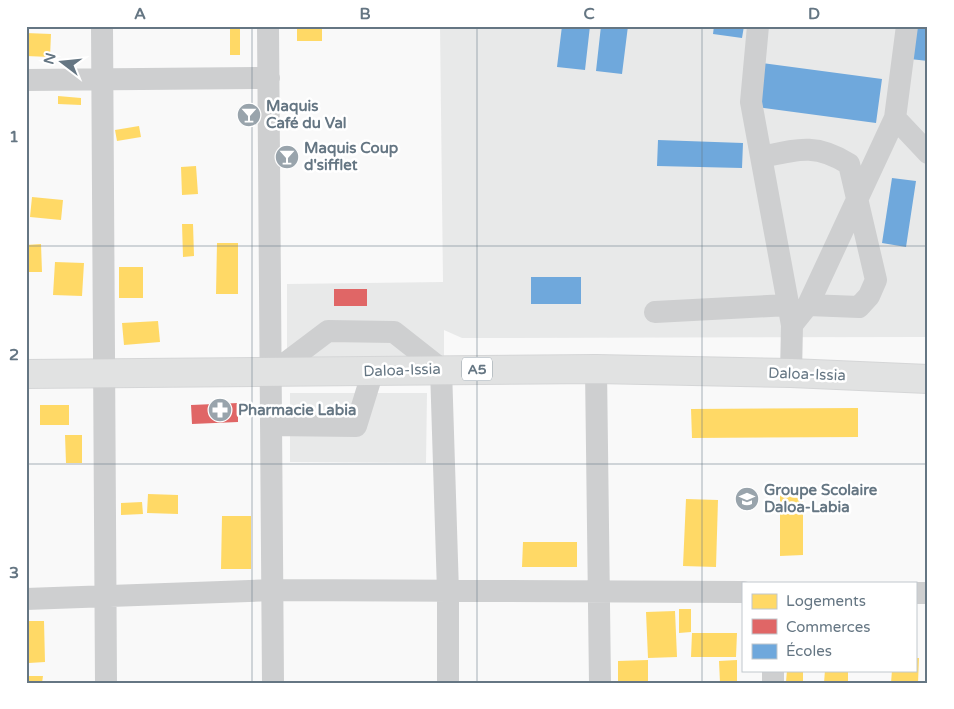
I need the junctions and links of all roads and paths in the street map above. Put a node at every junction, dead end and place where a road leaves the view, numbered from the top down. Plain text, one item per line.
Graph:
1 (102, 26) edge
2 (268, 26) edge
3 (758, 26) edge
4 (907, 26) edge
5 (269, 78) junction
6 (103, 79) junction
7 (26, 80) edge
8 (896, 118) junction
9 (928, 153) edge
10 (762, 157) junction
11 (857, 198) junction
12 (655, 312) dead end
13 (796, 312) junction
14 (441, 369) junction
15 (596, 369) junction
16 (373, 371) junction
17 (791, 373) junction
18 (26, 374) edge
19 (271, 374) junction
20 (104, 375) junction
21 (928, 379) edge
22 (272, 425) junction
23 (274, 590) junction
24 (599, 590) junction
25 (448, 592) junction
26 (742, 592) edge
27 (107, 597) junction
28 (26, 598) edge
29 (106, 683) edge
30 (274, 683) edge
31 (448, 683) edge
32 (600, 683) edge

1 - 6 street
2 - 5 street
3 - 10 street
4 - 8 street
5 - 6 street
5 - 19 street
6 - 7 street
6 - 20 street
8 - 9 street
8 - 11 street
10 - 11 street
10 - 13 street
11 - 13 street
11 - 13 street
12 - 13 street
13 - 17 street
14 - 15 main road, Daloa-Issia / A5
14 - 16 main road, Daloa-Issia / A5
14 - 19 street
14 - 25 street
15 - 17 main road, Daloa-Issia / A5
15 - 24 street
16 - 19 main road, Daloa-Issia / A5
16 - 22 street
17 - 21 main road, Daloa-Issia / A5
18 - 20 main road, Daloa-Issia / A5
19 - 20 main road, Daloa-Issia / A5
19 - 22 street
20 - 27 street
22 - 23 street
23 - 25 street
23 - 27 street
23 - 30 street
24 - 25 street
24 - 26 street
24 - 32 street
25 - 31 street
27 - 28 street
27 - 29 street

